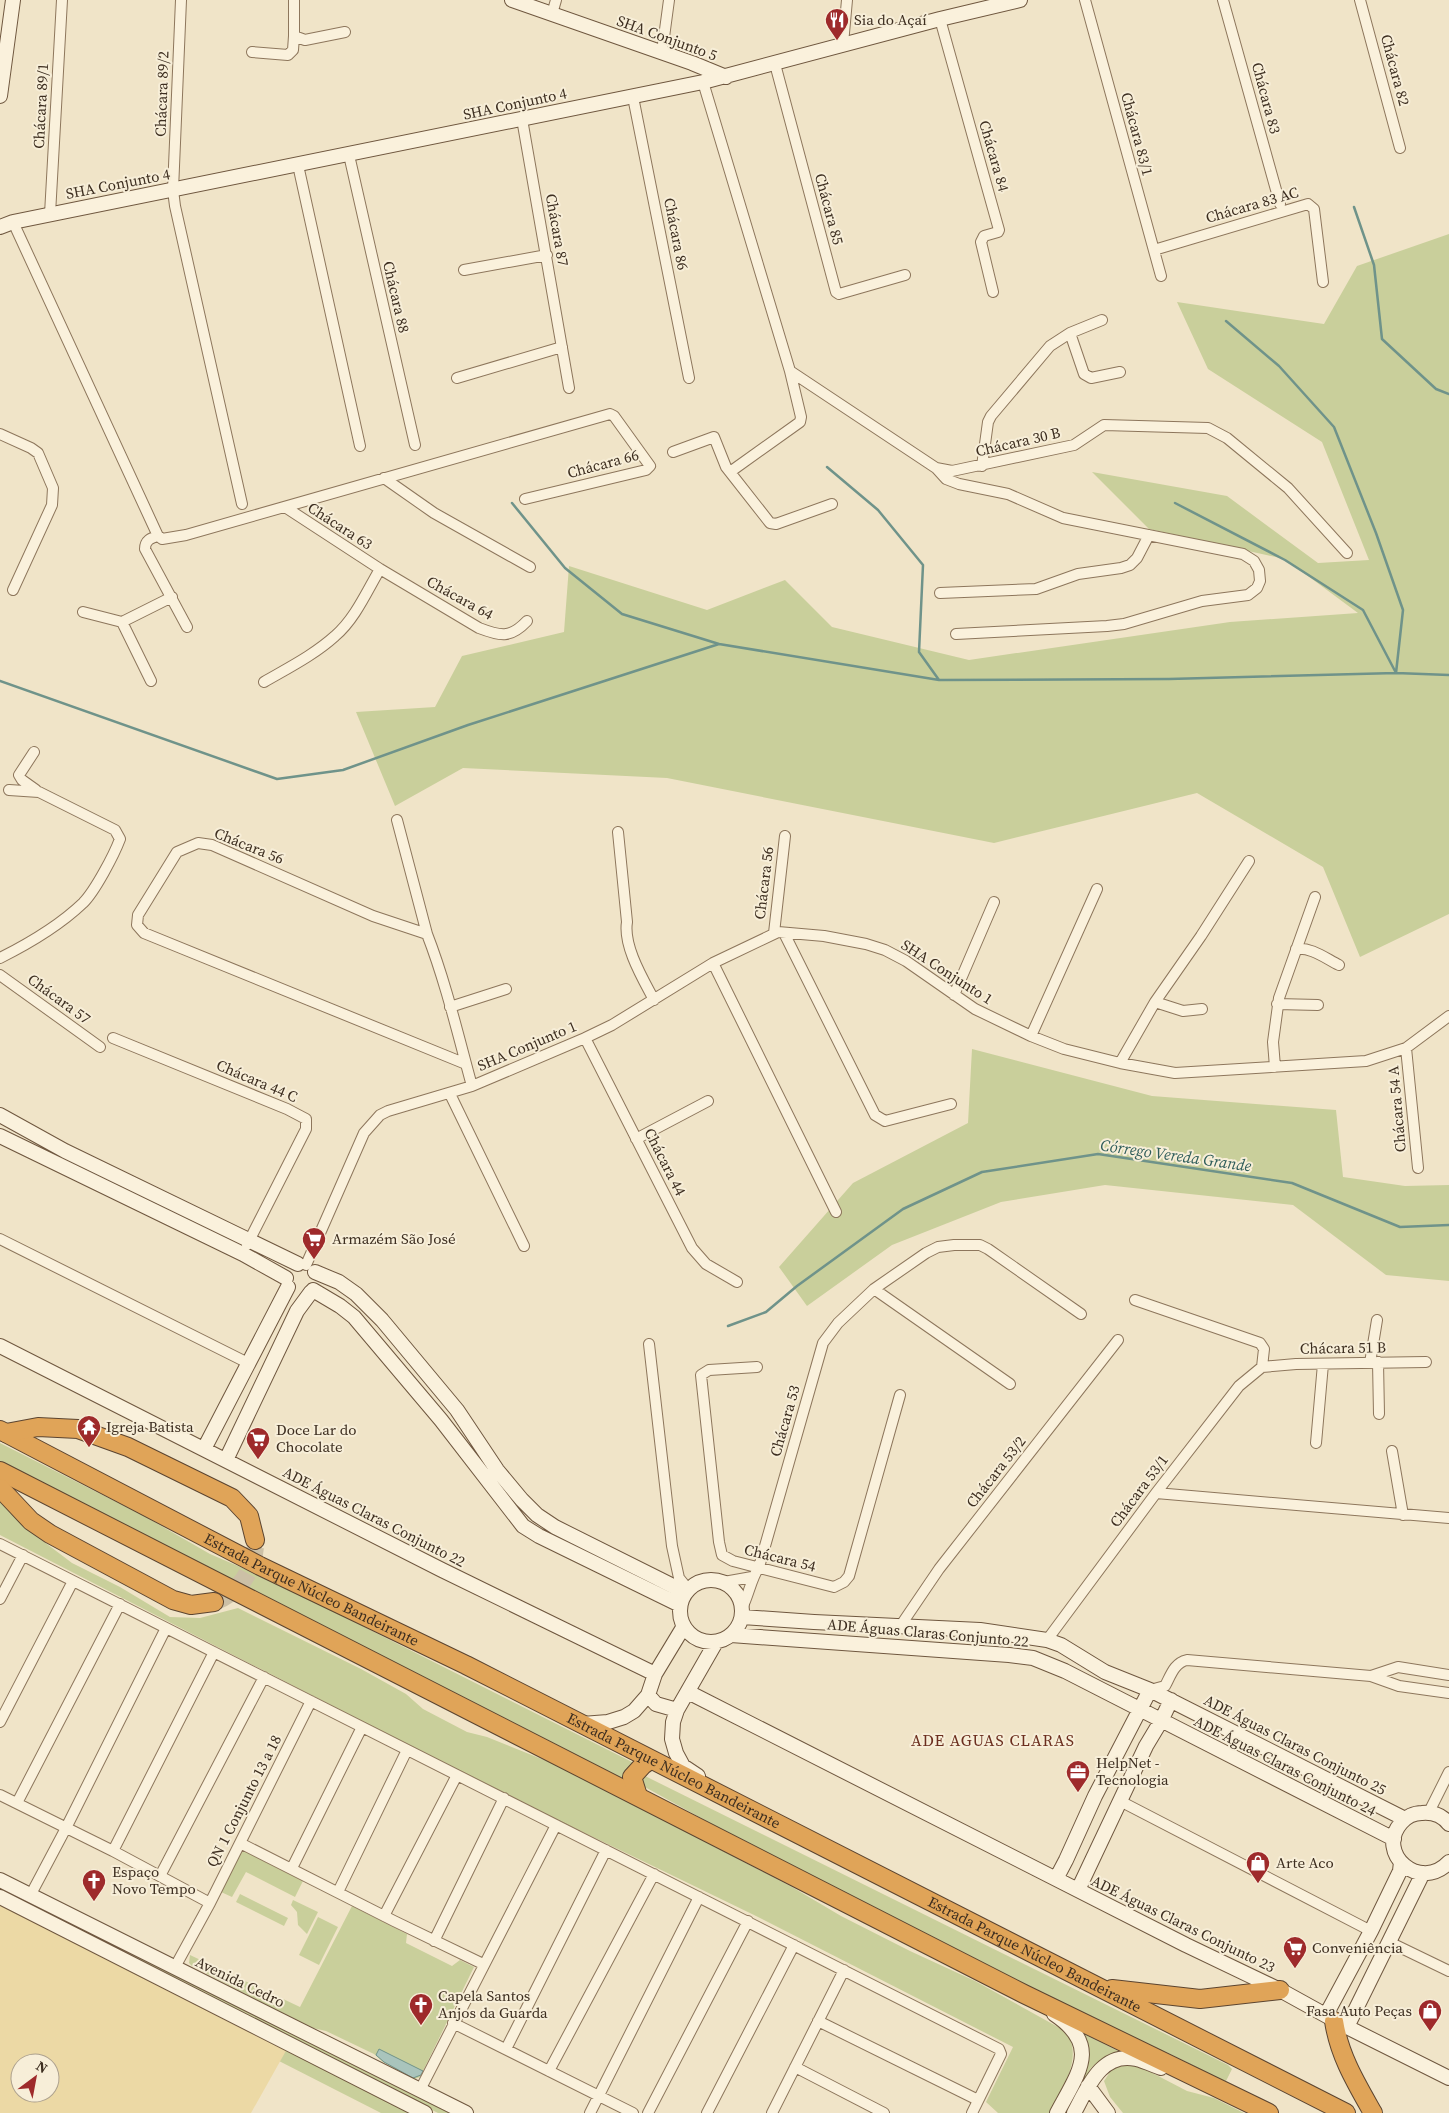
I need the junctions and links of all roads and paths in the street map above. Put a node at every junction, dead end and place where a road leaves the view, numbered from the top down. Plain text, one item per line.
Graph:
1 (62, 0) edge
2 (181, 0) edge
3 (294, 0) edge
4 (512, 0) edge
5 (556, 0) edge
6 (669, 0) edge
7 (847, 0) edge
8 (1019, 0) edge
9 (1085, 0) edge
10 (1223, 0) edge
11 (1360, 0) edge
12 (9, 8) edge
13 (552, 14) junction
14 (940, 19) junction
15 (345, 32) dead end
16 (294, 36) junction
17 (843, 44) junction
18 (252, 52) dead end
19 (662, 52) junction
20 (692, 63) junction
21 (775, 64) junction
22 (726, 77) junction
23 (704, 82) junction
24 (687, 86) junction
25 (1, 89) edge
26 (633, 96) junction
27 (522, 119) junction
28 (1400, 148) dead end
29 (349, 155) junction
30 (298, 165) junction
31 (173, 190) junction
32 (1280, 204) dead end
33 (50, 214) junction
34 (4, 223) edge
35 (1154, 250) junction
36 (546, 255) junction
37 (464, 270) dead end
38 (905, 275) dead end
39 (1161, 276) dead end
40 (1323, 282) dead end
41 (993, 292) dead end
42 (1102, 320) dead end
43 (1070, 332) junction
44 (562, 347) junction
45 (790, 371) junction
46 (1120, 372) dead end
47 (457, 378) dead end
48 (689, 378) dead end
49 (569, 388) dead end
50 (0, 434) edge
51 (415, 445) dead end
52 (360, 446) dead end
53 (672, 452) dead end
54 (982, 466) junction
55 (936, 468) junction
56 (730, 472) junction
57 (384, 478) junction
58 (525, 499) dead end
59 (242, 504) dead end
60 (832, 504) dead end
61 (285, 508) junction
62 (1149, 535) junction
63 (158, 536) junction
64 (1347, 552) dead end
65 (530, 567) dead end
66 (380, 569) junction
67 (13, 590) dead end
68 (940, 593) dead end
69 (172, 597) junction
70 (83, 612) dead end
71 (527, 621) dead end
72 (122, 622) junction
73 (187, 627) dead end
74 (956, 634) dead end
75 (151, 681) dead end
76 (264, 682) dead end
77 (34, 752) dead end
78 (9, 790) dead end
79 (38, 792) junction
80 (397, 820) dead end
81 (618, 832) dead end
82 (785, 836) dead end
83 (1249, 860) dead end
84 (1097, 889) dead end
85 (1315, 896) dead end
86 (994, 902) dead end
87 (779, 933) junction
88 (427, 934) junction
89 (1296, 949) junction
90 (0, 958) edge
91 (713, 964) junction
92 (1339, 965) dead end
93 (0, 976) edge
94 (506, 989) dead end
95 (954, 995) junction
96 (654, 1000) junction
97 (1155, 1002) junction
98 (1277, 1004) junction
99 (1318, 1005) dead end
100 (450, 1007) junction
101 (1202, 1009) dead end
102 (1449, 1016) edge
103 (1031, 1036) junction
104 (113, 1038) dead end
105 (585, 1038) junction
106 (100, 1048) dead end
107 (1406, 1048) junction
108 (1120, 1063) junction
109 (466, 1064) junction
110 (1275, 1067) junction
111 (472, 1086) junction
112 (450, 1094) junction
113 (708, 1101) dead end
114 (951, 1104) dead end
115 (0, 1115) edge
116 (0, 1136) edge
117 (636, 1139) junction
118 (65, 1151) junction
119 (56, 1165) junction
120 (1418, 1168) dead end
121 (836, 1212) dead end
122 (214, 1222) junction
123 (207, 1238) junction
124 (0, 1239) edge
125 (250, 1239) junction
126 (524, 1246) dead end
127 (243, 1254) junction
128 (306, 1267) junction
129 (287, 1282) junction
130 (737, 1282) dead end
131 (874, 1289) junction
132 (312, 1291) junction
133 (281, 1300) junction
134 (1135, 1300) dead end
135 (297, 1311) junction
136 (1081, 1314) dead end
137 (1377, 1320) dead end
138 (1118, 1340) dead end
139 (649, 1344) dead end
140 (0, 1346) edge
141 (1426, 1362) dead end
142 (248, 1363) junction
143 (1374, 1363) junction
144 (1323, 1364) junction
145 (757, 1367) dead end
146 (1262, 1367) junction
147 (1010, 1384) dead end
148 (900, 1395) dead end
149 (1379, 1414) dead end
150 (218, 1424) junction
151 (3, 1432) edge
152 (237, 1435) junction
153 (1316, 1443) dead end
154 (204, 1449) junction
155 (1392, 1451) dead end
156 (226, 1460) junction
157 (0, 1471) edge
158 (0, 1488) edge
159 (1156, 1493) junction
160 (536, 1515) junction
161 (1402, 1516) junction
162 (1449, 1518) edge
163 (523, 1526) junction
164 (255, 1540) tunnel mouth
165 (0, 1544) edge
166 (23, 1556) junction
167 (759, 1567) junction
168 (752, 1577) junction
169 (73, 1581) junction
170 (724, 1582) junction
171 (687, 1590) junction
172 (0, 1599) edge
173 (214, 1602) tunnel mouth
174 (120, 1604) junction
175 (680, 1606) junction
176 (742, 1613) junction
177 (901, 1625) junction
178 (684, 1626) junction
179 (166, 1628) junction
180 (731, 1635) junction
181 (1047, 1640) junction
182 (716, 1642) junction
183 (214, 1652) junction
184 (1073, 1653) junction
185 (1065, 1670) junction
186 (655, 1674) junction
187 (1449, 1675) edge
188 (1371, 1676) junction
189 (264, 1677) junction
190 (1165, 1686) junction
191 (1150, 1690) junction
192 (688, 1692) junction
193 (1449, 1693) edge
194 (648, 1695) junction
195 (1171, 1700) junction
196 (311, 1701) junction
197 (1140, 1709) junction
198 (677, 1710) junction
199 (1161, 1721) junction
200 (0, 1722) edge
201 (581, 1724) junction
202 (362, 1727) junction
203 (1127, 1734) junction
204 (1252, 1742) junction
205 (1146, 1746) junction
206 (408, 1750) junction
207 (1235, 1759) junction
208 (650, 1760) junction
209 (1449, 1772) edge
210 (457, 1775) junction
211 (0, 1795) edge
212 (638, 1796) junction
213 (504, 1798) junction
214 (1120, 1801) junction
215 (17, 1803) junction
216 (737, 1804) junction
217 (1429, 1812) junction
218 (1405, 1819) junction
219 (1448, 1820) edge
220 (556, 1825) junction
221 (66, 1828) junction
222 (1394, 1839) junction
223 (240, 1843) junction
224 (606, 1850) junction
225 (113, 1851) junction
226 (1066, 1860) junction
227 (1401, 1862) junction
228 (1448, 1866) edge
229 (292, 1868) junction
230 (1086, 1873) junction
231 (654, 1874) junction
232 (1423, 1874) junction
233 (160, 1876) junction
234 (1056, 1879) junction
235 (0, 1880) edge
236 (1078, 1890) junction
237 (338, 1892) junction
238 (30, 1896) junction
239 (0, 1897) edge
240 (699, 1898) junction
241 (210, 1903) junction
242 (384, 1916) junction
243 (748, 1921) junction
244 (97, 1929) junction
245 (1371, 1931) junction
246 (118, 1940) junction
247 (434, 1941) junction
248 (1389, 1942) junction
249 (89, 1943) junction
250 (794, 1945) junction
251 (108, 1952) junction
252 (483, 1964) junction
253 (174, 1968) junction
254 (844, 1970) junction
255 (1449, 1972) edge
256 (1098, 1987) junction
257 (1280, 1990) junction
258 (1024, 1994) junction
259 (1338, 1994) junction
260 (1356, 2006) junction
261 (818, 2021) junction
262 (1336, 2021) junction
263 (453, 2023) junction
264 (506, 2049) junction
265 (795, 2067) junction
266 (549, 2071) junction
267 (1449, 2078) edge
268 (1211, 2084) junction
269 (1088, 2086) junction
270 (420, 2090) junction
271 (599, 2095) junction
272 (978, 2100) junction
273 (425, 2113) edge
274 (466, 2113) edge
275 (590, 2113) edge
276 (633, 2113) edge
277 (648, 2113) edge
278 (707, 2113) edge
279 (772, 2113) edge
280 (884, 2113) edge
281 (972, 2113) edge
282 (1058, 2113) edge
283 (1074, 2113) edge
284 (1108, 2113) edge
285 (1268, 2113) edge
286 (1346, 2113) edge
287 (1373, 2113) edge

1 - 33 street, Chácara 89/1
2 - 31 street, Chácara 89/2
3 - 16 street
4 - 13 street, SHA Conjunto 5
5 - 13 street
6 - 19 street
7 - 17 street
8 - 14 street, SHA Conjunto 4
9 - 35 street, Chácara 83/1
10 - 32 street, Chácara 83
11 - 28 street, Chácara 82
12 - 25 street
13 - 19 street, SHA Conjunto 5
14 - 17 street, SHA Conjunto 4
14 - 41 street, Chácara 84
15 - 16 street
16 - 18 street
17 - 21 street, SHA Conjunto 4
19 - 20 street, SHA Conjunto 5
20 - 22 street, SHA Conjunto 5
20 - 24 street
21 - 22 street, SHA Conjunto 4
21 - 38 street, Chácara 85
22 - 23 street, SHA Conjunto 4
23 - 24 street, SHA Conjunto 4
23 - 45 street
24 - 26 street, SHA Conjunto 4
26 - 27 street, SHA Conjunto 4
26 - 48 street, Chácara 86
27 - 29 street, SHA Conjunto 4
27 - 36 street, Chácara 87
29 - 30 street, SHA Conjunto 4
29 - 51 street, Chácara 88
30 - 31 street, SHA Conjunto 4
30 - 52 street
31 - 33 street, SHA Conjunto 4
31 - 59 street, Chácara 89/2
33 - 34 street, SHA Conjunto 4
34 - 63 street
35 - 39 street, Chácara 83/1
35 - 40 street, Chácara 83 AC
36 - 37 street
36 - 44 street, Chácara 87
42 - 43 street
43 - 46 street
43 - 54 street
44 - 47 street
44 - 49 street, Chácara 87
45 - 55 street, Chácara 30 B
45 - 56 street
50 - 67 street
53 - 56 street
54 - 55 street, Chácara 30 B
54 - 64 street, Chácara 30 B
55 - 62 street
56 - 60 street
57 - 58 street, Chácara 66
57 - 61 street
57 - 65 street
61 - 63 street
61 - 66 street, Chácara 63
62 - 68 street
62 - 74 street
63 - 69 street
66 - 71 street, Chácara 64
66 - 76 street
69 - 72 street
69 - 73 street
70 - 72 street
72 - 75 street
77 - 79 street
78 - 79 street
79 - 90 street
80 - 88 street
81 - 96 street
82 - 87 street, Chácara 56
83 - 97 street
84 - 103 street
85 - 89 street
86 - 95 street
87 - 91 street, SHA Conjunto 1
87 - 95 street, SHA Conjunto 1
87 - 114 street
88 - 100 street
88 - 109 street, Chácara 56
89 - 92 street
89 - 98 street
91 - 96 street, SHA Conjunto 1
91 - 121 street
93 - 106 street, Chácara 57
94 - 100 street
95 - 103 street, SHA Conjunto 1
96 - 105 street, SHA Conjunto 1
97 - 101 street
97 - 108 street
98 - 99 street
98 - 110 street
100 - 109 street
102 - 107 street, SHA Conjunto 1
103 - 108 street, SHA Conjunto 1
104 - 125 street, Chácara 44 C
105 - 111 street, SHA Conjunto 1
105 - 117 street, Chácara 44
107 - 110 street, SHA Conjunto 1
107 - 120 street, Chácara 54 A
108 - 110 street, SHA Conjunto 1
109 - 111 street
111 - 112 street, SHA Conjunto 1
112 - 126 street
112 - 128 street, SHA Conjunto 1
113 - 117 street
115 - 118 street
116 - 119 street
117 - 130 street, Chácara 44
118 - 119 street
118 - 122 street
119 - 123 street
122 - 123 street
122 - 125 street
123 - 127 street
124 - 142 street
125 - 127 street, Chácara 44 C
125 - 128 street
127 - 129 street
128 - 129 street
128 - 132 street
128 - 160 street
129 - 132 street
129 - 133 street
131 - 136 street, Chácara 53
131 - 147 street
131 - 167 street, Chácara 53
132 - 135 street
132 - 163 street
133 - 135 street
133 - 142 street
134 - 146 street
135 - 152 street
137 - 143 street
138 - 177 street, Chácara 53/2
139 - 171 street
140 - 154 street, ADE Águas Claras Conjunto 22
141 - 143 street, Chácara 51 B
142 - 150 street
143 - 144 street, Chácara 51 B
143 - 149 street
144 - 146 street, Chácara 51 B
144 - 153 street
145 - 167 street, Chácara 54
146 - 159 street, Chácara 53/1
148 - 167 street, Chácara 54
150 - 152 street
150 - 154 street
151 - 164 highway
151 - 201 highway, Estrada Parque Núcleo Bandeirante
152 - 156 street
154 - 156 street, ADE Águas Claras Conjunto 22
155 - 161 street
156 - 186 street, ADE Águas Claras Conjunto 22
157 - 212 highway
158 - 173 highway
159 - 161 street
159 - 181 street, Chácara 53/1
160 - 163 street
160 - 171 street
161 - 162 street
163 - 175 street
165 - 166 street
166 - 169 street
166 - 172 street
167 - 168 street, Chácara 53
168 - 170 street
168 - 176 street, Chácara 53
169 - 174 street
169 - 200 street
170 - 171 street
170 - 176 street
171 - 175 street
174 - 179 street
174 - 215 street
175 - 178 street
176 - 177 street, ADE Águas Claras Conjunto 25
176 - 180 street
177 - 181 street, ADE Águas Claras Conjunto 25
178 - 182 street
178 - 186 street
179 - 183 street
179 - 221 street
180 - 182 street
180 - 185 street, ADE Águas Claras Conjunto 22
181 - 184 street, ADE Águas Claras Conjunto 25
182 - 192 street
183 - 189 street
183 - 225 street
184 - 185 street
184 - 191 street, ADE Águas Claras Conjunto 25
185 - 197 street, ADE Águas Claras Conjunto 22
186 - 194 street
187 - 188 street
188 - 190 street
188 - 193 street
189 - 196 street
189 - 233 street
190 - 191 street
190 - 195 street
191 - 195 street, ADE Águas Claras Conjunto 25
191 - 197 street
192 - 198 street
192 - 234 street
194 - 198 street
194 - 201 street
195 - 199 street
195 - 204 street, ADE Águas Claras Conjunto 25
196 - 202 street
196 - 223 street, QN 1 Conjunto 13 a 18
197 - 199 street, ADE Águas Claras Conjunto 24
197 - 203 street
198 - 216 street
199 - 205 street
199 - 207 street, ADE Águas Claras Conjunto 24
201 - 208 highway, Estrada Parque Núcleo Bandeirante
202 - 206 street
202 - 229 street
203 - 205 street
203 - 226 street
204 - 207 street
204 - 218 street, ADE Águas Claras Conjunto 25
205 - 214 street
206 - 210 street
206 - 237 street
207 - 222 street, ADE Águas Claras Conjunto 24
208 - 212 highway
208 - 216 highway, Estrada Parque Núcleo Bandeirante
209 - 217 street
210 - 213 street
210 - 242 street
211 - 215 street
212 - 258 highway
213 - 220 street
213 - 247 street
214 - 230 street
214 - 245 street
215 - 221 street
216 - 256 highway, Estrada Parque Núcleo Bandeirante
217 - 218 street
217 - 219 street
218 - 222 street
220 - 224 street
220 - 252 street
221 - 225 street
221 - 238 street
222 - 227 street
223 - 229 street
223 - 241 street, QN 1 Conjunto 13 a 18
224 - 231 street
224 - 264 street
225 - 233 street
226 - 230 street
226 - 234 street
227 - 232 street
227 - 245 street
228 - 232 street
229 - 237 street
230 - 236 street
231 - 240 street
231 - 266 street
232 - 248 street
233 - 241 street
234 - 236 street, ADE Águas Claras Conjunto 23
235 - 238 street, Avenida Cedro
236 - 257 street, ADE Águas Claras Conjunto 23
237 - 242 street
238 - 244 street, Avenida Cedro
239 - 249 street
240 - 243 street
240 - 271 street
241 - 253 street, QN 1 Conjunto 13 a 18
242 - 247 street
243 - 250 street
243 - 277 street
244 - 246 street, Avenida Cedro
244 - 249 street
245 - 259 street
246 - 251 street
246 - 253 street, Avenida Cedro
247 - 252 street
248 - 255 street
248 - 260 street
249 - 251 street
250 - 254 street
250 - 278 street
251 - 273 street
252 - 263 street
253 - 270 street, Avenida Cedro
254 - 261 street
254 - 272 street
256 - 257 highway
256 - 286 highway, Estrada Parque Núcleo Bandeirante
257 - 262 street, ADE Águas Claras Conjunto 23
258 - 268 highway
258 - 282 street
259 - 260 street
259 - 262 street
260 - 262 street
261 - 265 street
261 - 272 street
262 - 267 street, ADE Águas Claras Conjunto 23
262 - 287 highway
263 - 264 street
263 - 270 street
264 - 266 street
265 - 279 street
265 - 280 street
266 - 271 street
268 - 269 street
268 - 285 highway
269 - 283 street
269 - 284 street
270 - 274 street, Avenida Cedro
271 - 275 street
271 - 276 street
272 - 281 street

